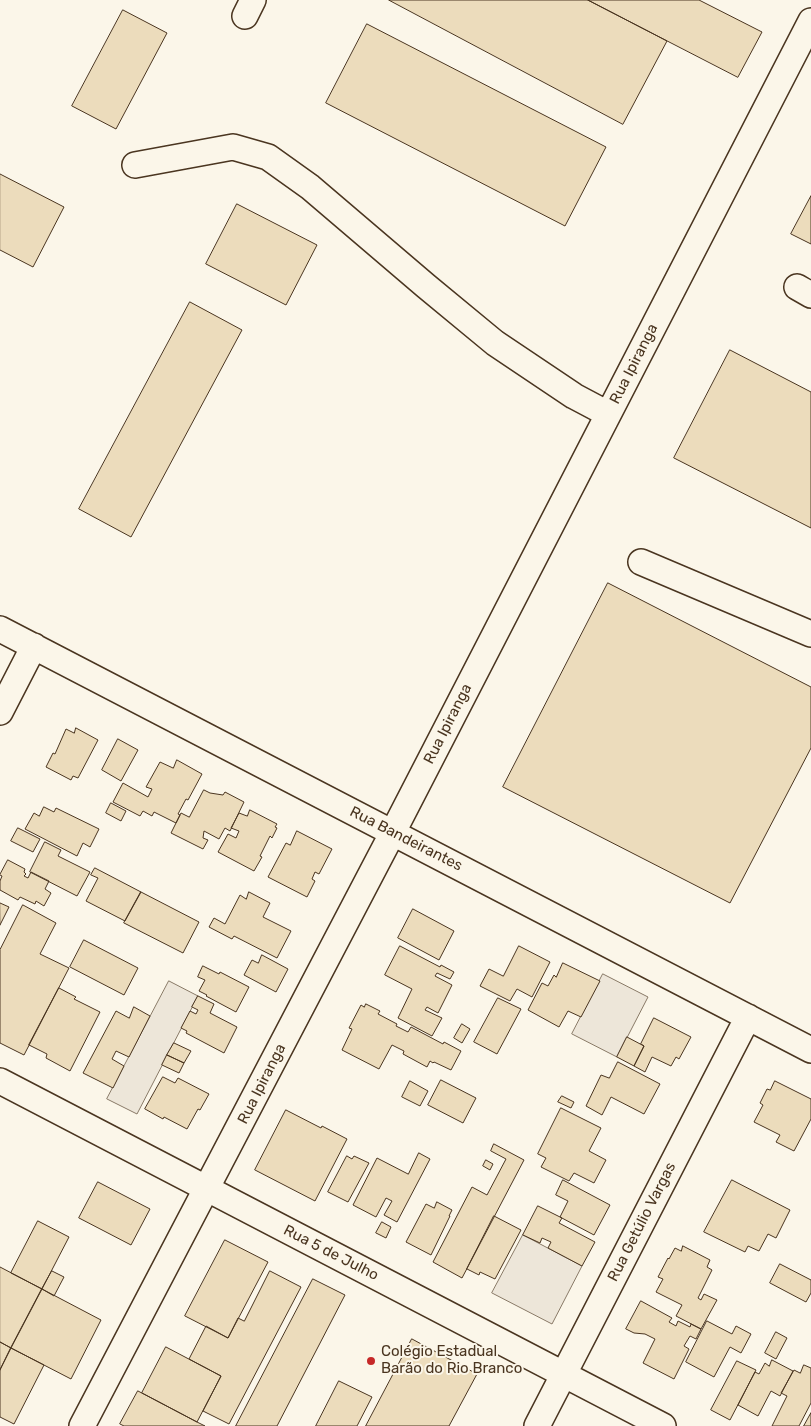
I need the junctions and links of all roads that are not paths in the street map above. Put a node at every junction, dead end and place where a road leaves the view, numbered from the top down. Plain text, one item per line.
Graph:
1 (811, 21) edge
2 (135, 164) dead end
3 (608, 414) junction
4 (641, 562) dead end
5 (0, 629) edge
6 (811, 634) edge
7 (34, 646) junction
8 (0, 712) edge
9 (392, 832) junction
10 (748, 1017) junction
11 (811, 1050) edge
12 (0, 1081) edge
13 (207, 1189) junction
14 (564, 1374) junction
15 (82, 1426) edge
16 (537, 1426) edge
17 (663, 1426) edge

1 - 3 street, Rua Ipiranga
2 - 3 street
3 - 9 street, Rua Ipiranga
4 - 6 street
5 - 7 street, Rua Bandeirantes
7 - 8 street
7 - 9 street, Rua Bandeirantes
9 - 10 street, Rua Bandeirantes
9 - 13 street, Rua Ipiranga
10 - 11 street, Rua Bandeirantes
10 - 14 street, Rua Getúlio Vargas
12 - 13 street, Rua 5 de Julho
13 - 14 street, Rua 5 de Julho
13 - 15 street, Rua Ipiranga
14 - 16 street, Rua Getúlio Vargas
14 - 17 street, Rua 5 de Julho

